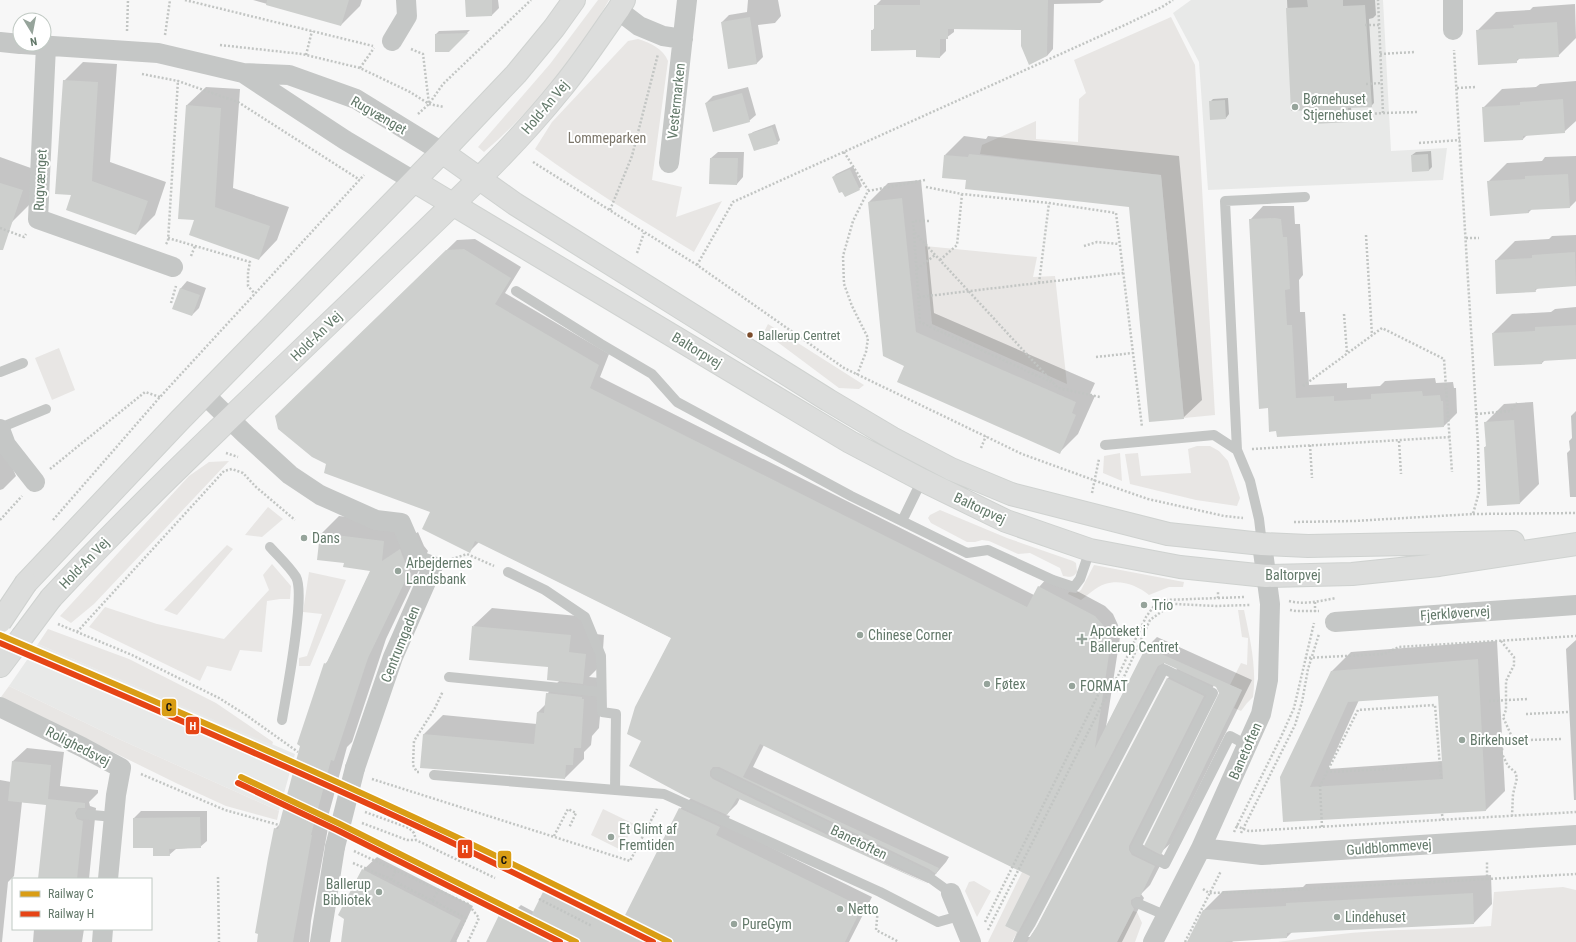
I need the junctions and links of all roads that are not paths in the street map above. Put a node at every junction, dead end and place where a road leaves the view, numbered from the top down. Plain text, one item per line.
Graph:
1 (406, 0) edge
2 (574, 0) edge
3 (687, 0) edge
4 (1453, 0) edge
5 (621, 5) edge
6 (1453, 30) road end
7 (683, 39) junction
8 (0, 42) edge
9 (12, 43) edge
10 (383, 44) road end
11 (52, 46) edge
12 (46, 52) edge
13 (243, 73) junction
14 (442, 152) junction
15 (669, 163) dead end
16 (478, 179) junction
17 (414, 181) junction
18 (1305, 197) dead end
19 (452, 204) junction
20 (173, 267) dead end
21 (516, 291) dead end
22 (23, 363) dead end
23 (0, 372) edge
24 (205, 395) junction
25 (46, 409) dead end
26 (229, 419) junction
27 (0, 430) edge
28 (1105, 445) road end
29 (1237, 450) junction
30 (922, 480) junction
31 (35, 482) road end
32 (902, 521) junction
33 (1576, 541) edge
34 (1262, 544) junction
35 (1576, 544) edge
36 (270, 547) dead end
37 (1090, 550) junction
38 (508, 572) road end
39 (1266, 576) junction
40 (1576, 605) edge
41 (0, 622) edge
42 (1325, 623) road end
43 (0, 666) edge
44 (449, 677) road end
45 (601, 692) junction
46 (0, 706) edge
47 (282, 720) dead end
48 (1247, 745) junction
49 (716, 773) dead end
50 (434, 775) road end
51 (615, 790) junction
52 (81, 814) dead end
53 (114, 817) junction
54 (1576, 835) edge
55 (1201, 848) junction
56 (108, 878) edge
57 (951, 893) joint
58 (1137, 903) dead end
59 (959, 916) junction
60 (1167, 916) junction
61 (103, 930) edge
62 (976, 938) edge
63 (102, 942) edge
64 (320, 942) edge
65 (1019, 942) edge
66 (1153, 942) edge

1 - 10 street
2 - 14 street, Hold-An Vej
3 - 7 street, Vestermarken
4 - 6 street
5 - 7 street
5 - 16 street, Hold-An Vej
7 - 15 street, Vestermarken
8 - 9 street, Rugvænget
11 - 13 street, Rugvænget
12 - 20 street, Rugvænget
13 - 14 street, Rugvænget
13 - 17 street, Rugvænget
14 - 16 street, Baltorpvej
14 - 17 street, Hold-An Vej
16 - 19 street, Hold-An Vej
16 - 34 street, Baltorpvej
17 - 19 street, Baltorpvej
17 - 24 street, Hold-An Vej
18 - 29 lane
19 - 26 street, Hold-An Vej
19 - 30 street, Baltorpvej
21 - 32 lane
22 - 23 lane
24 - 26 street, Centrumgaden
24 - 41 street, Hold-An Vej, bridge
25 - 27 lane
26 - 43 street, Hold-An Vej, bridge
26 - 64 street, Centrumgaden, bridge
27 - 31 street
28 - 29 lane
29 - 34 lane
30 - 32 lane
30 - 37 street, Baltorpvej
32 - 37 lane
33 - 34 street, Baltorpvej
34 - 39 street, Banetoften
35 - 39 street, Baltorpvej
36 - 47 lane
37 - 39 street, Baltorpvej
38 - 45 lane
39 - 48 street, Banetoften
40 - 42 street, Fjerkløvervej
44 - 45 lane
45 - 51 lane
46 - 53 street, Rolighedsvej
48 - 55 street, Banetoften
48 - 65 lane
49 - 57 lane, Banetoften
50 - 51 lane
51 - 59 lane
52 - 53 lane
53 - 56 street, Rolighedsvej
54 - 55 street, Guldblommevej
55 - 60 street, Banetoften
57 - 59 street, Banetoften
58 - 60 lane
59 - 62 street, Banetoften
60 - 66 street, Banetoften
61 - 63 street

